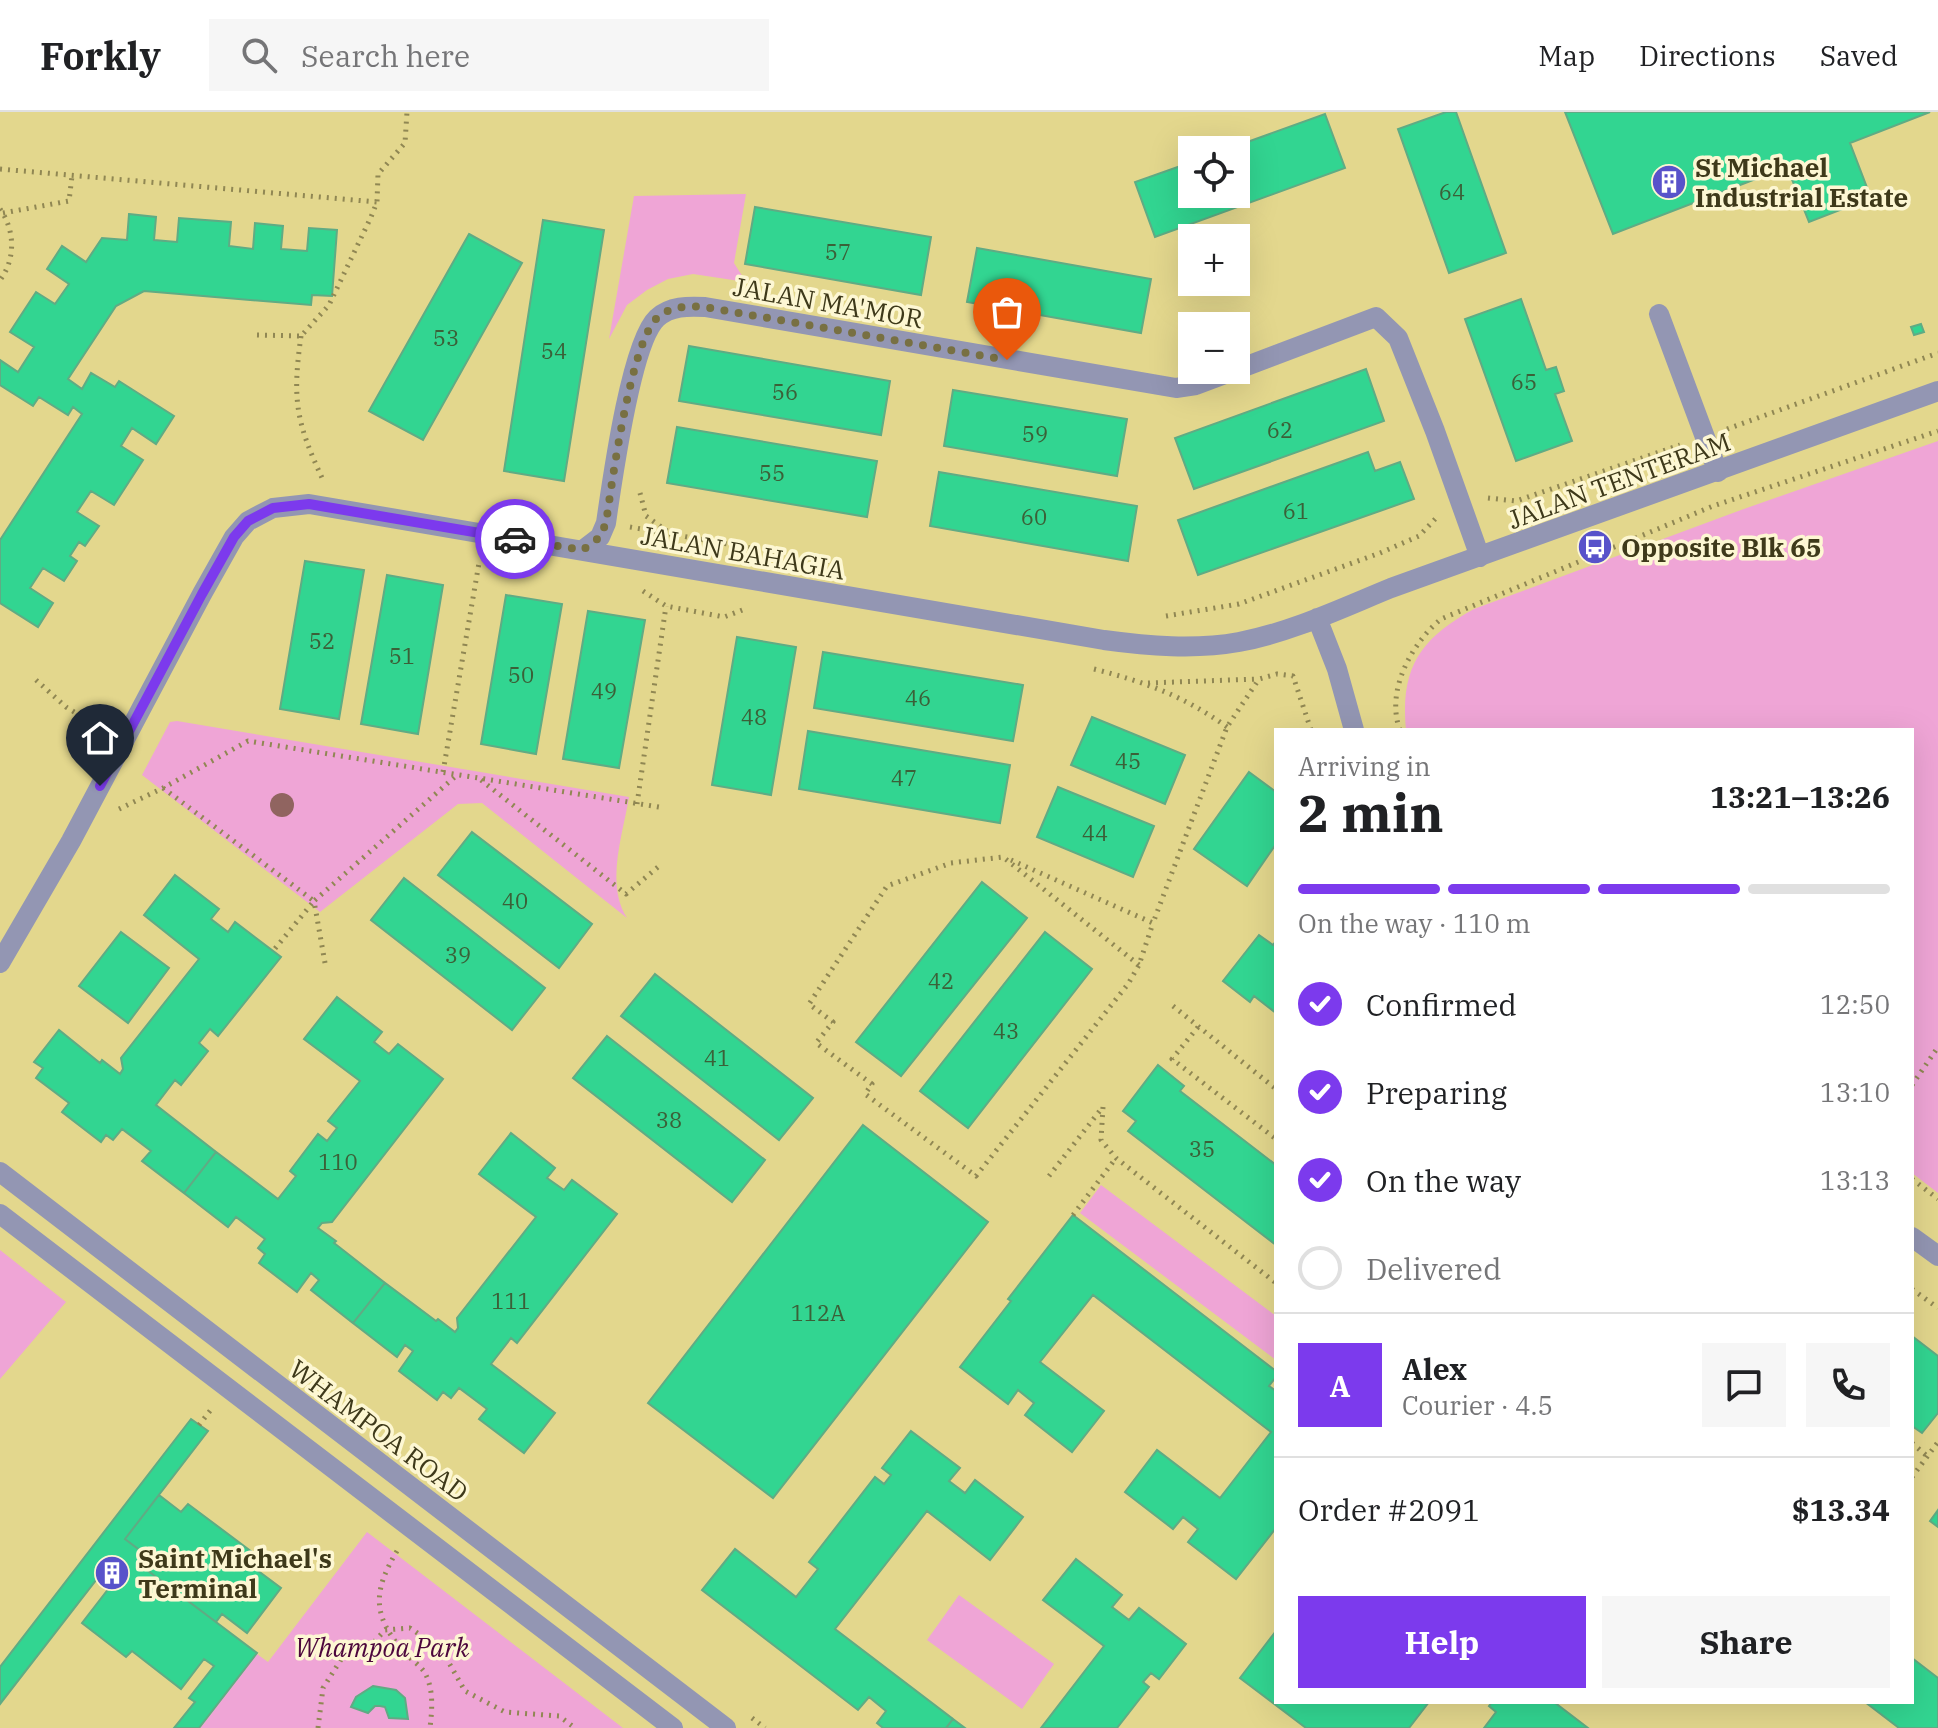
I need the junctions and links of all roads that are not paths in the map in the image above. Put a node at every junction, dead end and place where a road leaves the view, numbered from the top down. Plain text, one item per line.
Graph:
1 (1659, 314) dead end
2 (1250, 365) edge
3 (1199, 384) edge
4 (1938, 391) edge
5 (1718, 472) junction
6 (583, 550) junction
7 (1480, 557) junction
8 (1317, 618) junction
9 (1353, 728) edge
10 (3, 954) edge
11 (0, 1172) edge
12 (0, 1214) edge
13 (1914, 1238) edge
14 (1938, 1256) edge
15 (673, 1728) edge
16 (726, 1728) edge

1 - 5 street
2 - 7 street, JALAN MA'MOR
3 - 6 street, JALAN MA'MOR
4 - 5 street, JALAN TENTERAM
5 - 7 street, JALAN TENTERAM
6 - 8 street, JALAN BAHAGIA
6 - 10 street, JALAN BAHAGIA
7 - 8 street, JALAN TENTERAM
8 - 9 street
11 - 16 street, WHAMPOA ROAD
12 - 15 street
13 - 14 street

